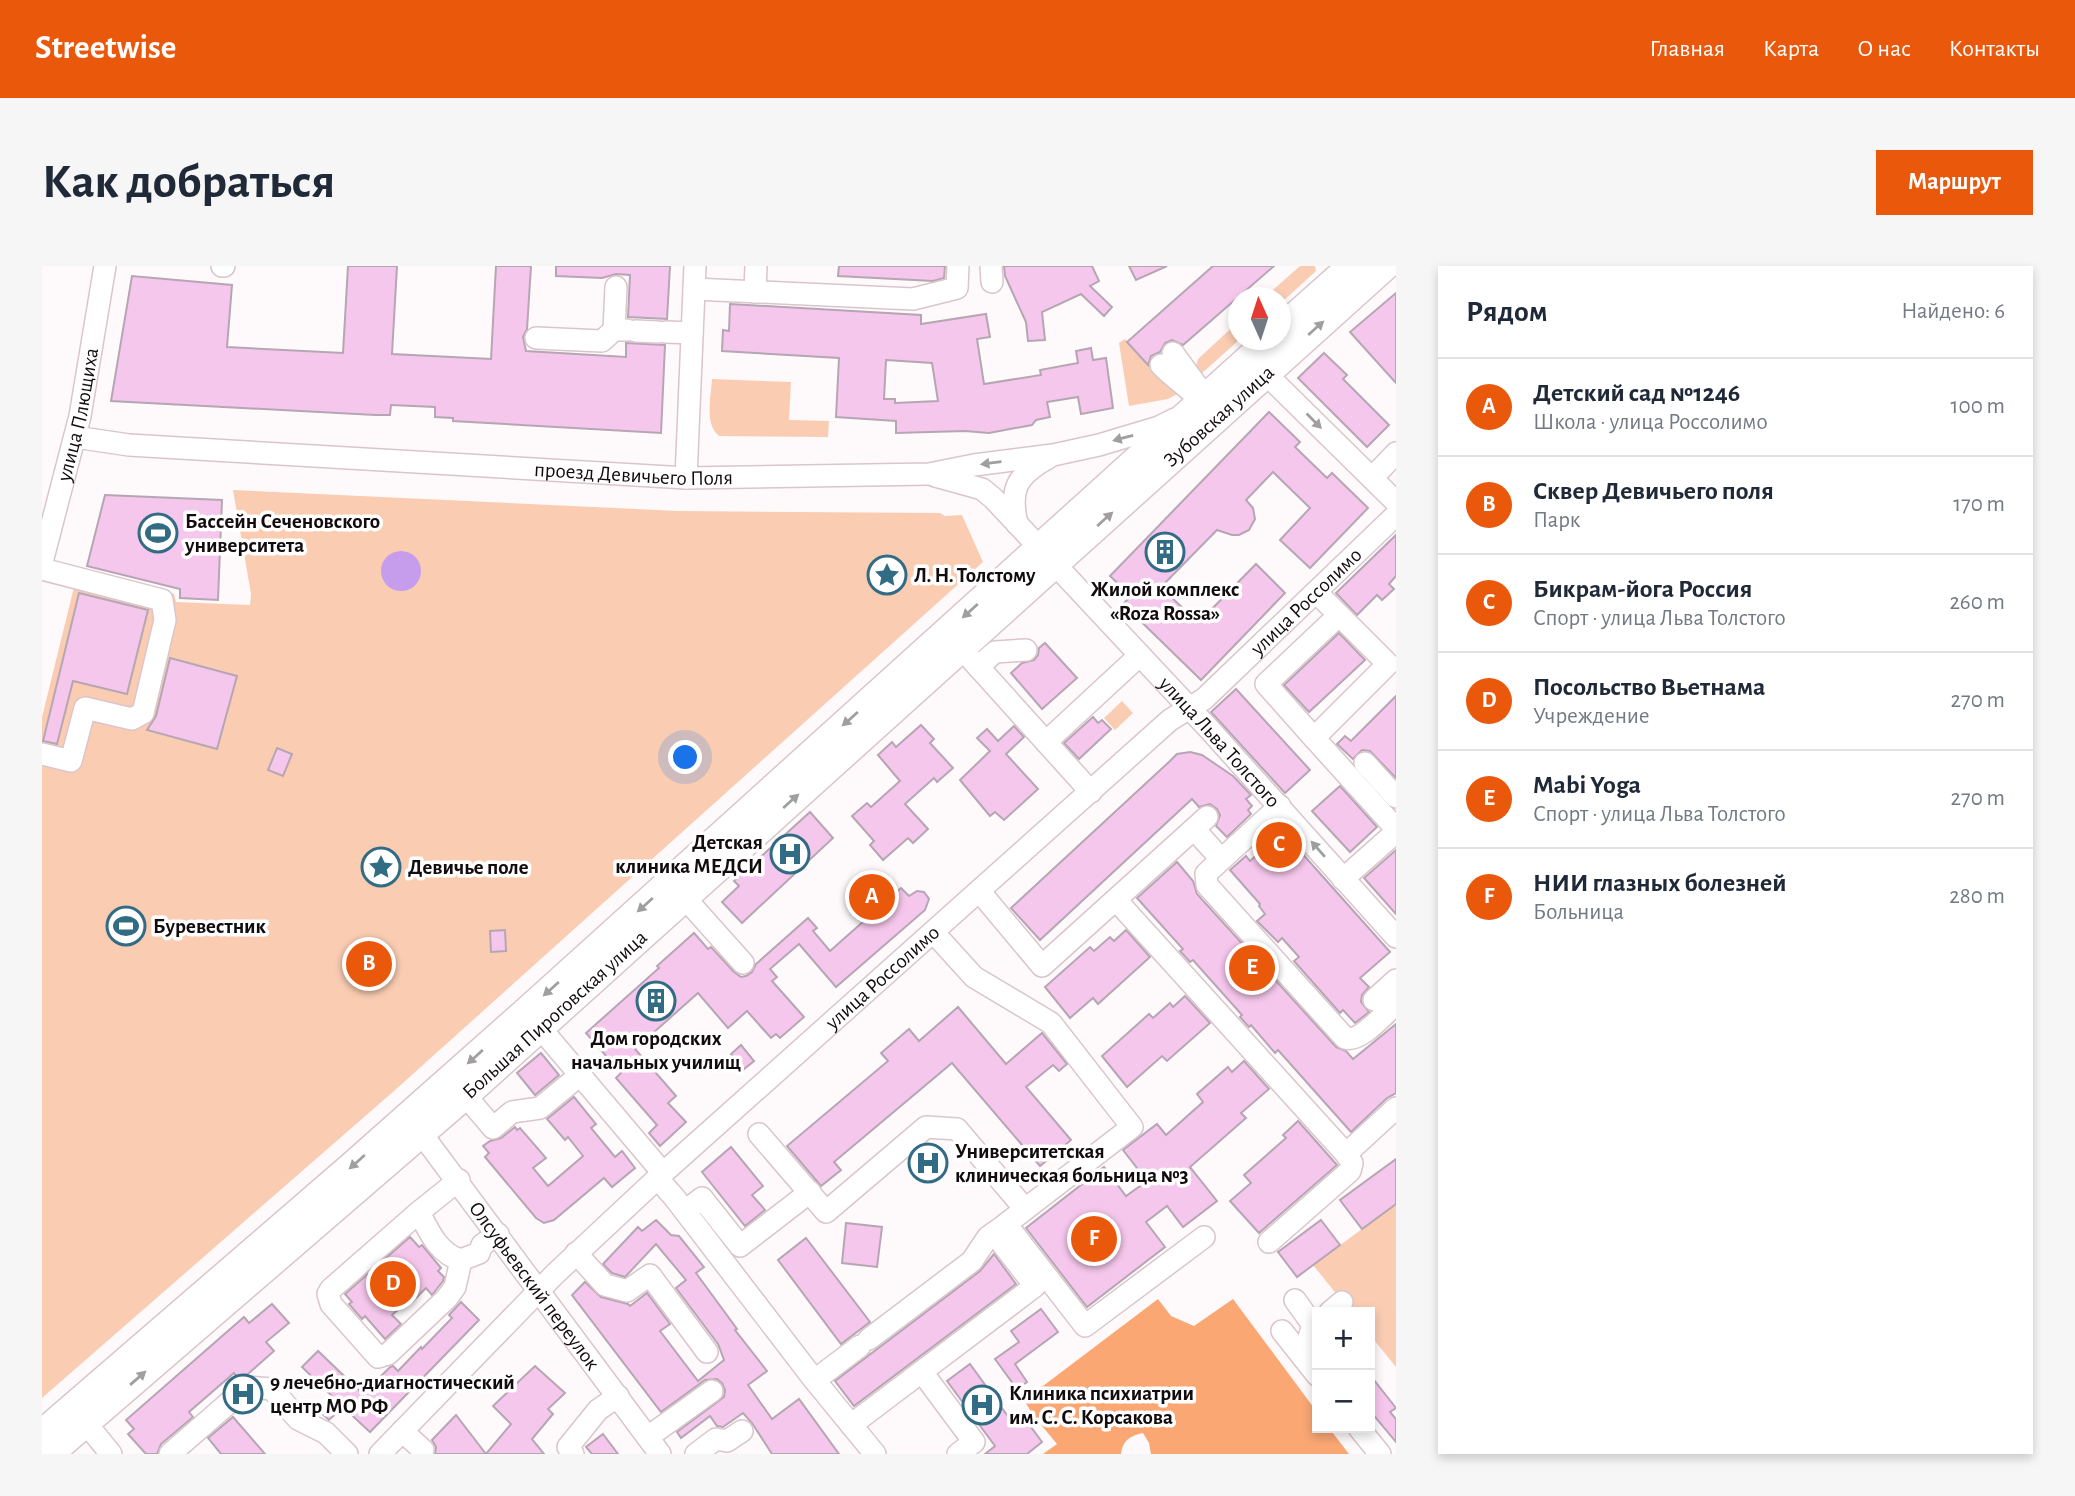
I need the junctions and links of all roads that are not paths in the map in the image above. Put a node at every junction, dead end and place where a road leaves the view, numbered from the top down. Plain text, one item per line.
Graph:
1 (105, 266) edge
2 (695, 266) edge
3 (756, 266) edge
4 (958, 266) edge
5 (1385, 266) edge
6 (1348, 274) edge
7 (616, 288) dead end
8 (694, 289) junction
9 (755, 292) junction
10 (1291, 321) edge
11 (626, 330) junction
12 (692, 333) junction
13 (536, 338) dead end
14 (1259, 350) edge
15 (1167, 359) dead end
16 (1265, 373) junction
17 (1198, 403) junction
18 (75, 437) junction
19 (1396, 453) edge
20 (1053, 455) junction
21 (929, 474) junction
22 (686, 478) junction
23 (1372, 478) junction
24 (1396, 502) edge
25 (1396, 515) edge
26 (1017, 524) junction
27 (1047, 557) junction
28 (42, 562) edge
29 (42, 569) edge
30 (1320, 588) junction
31 (1339, 615) junction
32 (1026, 650) dead end
33 (1396, 650) edge
34 (1140, 656) junction
35 (1188, 708) junction
36 (1314, 738) junction
37 (1046, 742) junction
38 (42, 754) edge
39 (1365, 763) dead end
40 (1091, 792) junction
41 (1396, 797) edge
42 (1275, 801) junction
43 (1251, 814) dead end
44 (1393, 827) edge
45 (1221, 859) junction
46 (1343, 879) junction
47 (980, 892) junction
48 (684, 897) junction
49 (1116, 900) junction
50 (934, 933) junction
51 (1396, 937) edge
52 (743, 963) dead end
53 (1396, 980) edge
54 (1374, 1000) dead end
55 (1396, 1004) edge
56 (533, 1020) junction
57 (580, 1075) junction
58 (465, 1095) junction
59 (1396, 1108) edge
60 (415, 1125) junction
61 (759, 1133) dead end
62 (1346, 1154) junction
63 (660, 1176) junction
64 (458, 1180) junction
65 (810, 1192) junction
66 (1025, 1209) junction
67 (685, 1211) junction
68 (419, 1212) junction
69 (1000, 1228) junction
70 (498, 1234) junction
71 (1203, 1237) dead end
72 (1269, 1242) dead end
73 (576, 1254) junction
74 (461, 1260) junction
75 (539, 1289) junction
76 (1295, 1300) dead end
77 (1312, 1308) edge
78 (1282, 1331) dead end
79 (1312, 1341) edge
80 (707, 1352) dead end
81 (1303, 1357) junction
82 (1313, 1370) edge
83 (922, 1372) junction
84 (815, 1380) junction
85 (712, 1391) dead end
86 (618, 1396) junction
87 (79, 1415) junction
88 (852, 1425) junction
89 (402, 1431) junction
90 (742, 1431) dead end
91 (1363, 1433) edge
92 (42, 1434) edge
93 (654, 1446) edge
94 (423, 1450) dead end
95 (49, 1454) edge
96 (111, 1454) edge
97 (170, 1454) edge
98 (348, 1454) edge
99 (380, 1454) edge
100 (573, 1454) edge
101 (696, 1454) edge
102 (875, 1454) edge
103 (958, 1454) edge
104 (1380, 1454) edge

1 - 18 street, улица Плющиха
2 - 8 street
3 - 9 street
4 - 9 street
5 - 6 main road, Зубовская улица
6 - 10 main road, Зубовская улица
16 -> 6 main road, Зубовская улица
7 - 11 street
8 - 9 street
8 - 12 street
11 - 12 street
11 - 13 street
12 - 22 street
14 - 17 main road, Зубовская улица
15 - 17 street
16 -> 23 street
27 -> 16 main road, Зубовская улица
17 -> 20 street, проезд Девичьего Поля
17 - 27 main road, Зубовская улица
18 - 22 street, проезд Девичьего Поля
18 - 28 street, улица Плющиха
19 - 23 street
20 -> 21 street, проезд Девичьего Поля
20 - 26 street
21 - 22 street, проезд Девичьего Поля
21 - 26 street, улица Льва Толстого
23 - 24 street
25 - 30 street, улица Россолимо
26 - 27 street, улица Льва Толстого
27 - 34 street, улица Льва Толстого
48 -> 27 main road, Большая Пироговская улица
27 -> 56 main road, Большая Пироговская улица
29 - 38 street
30 - 31 street
30 - 33 street
30 - 35 street, улица Россолимо
31 - 36 street
31 - 36 street
32 - 37 street
34 - 35 street, улица Льва Толстого
34 - 37 street
35 - 40 street, улица Россолимо
35 - 42 street, улица Льва Толстого
36 - 44 street
37 - 40 street
39 - 41 street
40 - 47 street, улица Россолимо
42 - 43 street
42 - 45 street
46 -> 42 street, улица Льва Толстого
44 - 46 street
45 - 49 street
45 - 55 street
46 - 51 street, улица Льва Толстого
47 - 49 street
47 - 50 street, улица Россолимо
48 - 52 street
48 - 56 main road, Большая Пироговская улица
49 - 62 street
50 - 63 street, улица Россолимо
50 - 66 street
53 - 54 street
56 - 57 street
56 - 58 main road, Большая Пироговская улица
56 -> 60 main road, Большая Пироговская улица
57 - 58 street
57 - 63 street
58 - 60 main road, Большая Пироговская улица
59 - 62 street
60 - 64 street, Олсуфьевский переулок
60 - 87 main road, Большая Пироговская улица
61 - 65 street
62 - 72 street
63 - 67 street
63 - 73 street, улица Россолимо
64 - 68 street
64 - 70 street, Олсуфьевский переулок
65 - 66 street
65 - 67 street
66 - 69 street
67 - 84 street
68 - 74 street
68 - 74 street
69 - 71 street
69 - 83 street
69 - 84 street
70 - 74 street
70 - 75 street, Олсуфьевский переулок
73 - 75 street, улица Россолимо
73 - 80 street
75 - 86 street, Олсуфьевский переулок
75 - 89 street, улица Россолимо
76 - 77 street
78 - 81 street
79 - 81 street
81 - 82 street
83 - 88 street
83 - 103 street
84 - 88 street
85 - 93 street
86 - 93 street, Олсуфьевский переулок
86 - 100 street
87 - 92 main road, Большая Пироговская улица
87 - 95 main road, Большая Пироговская улица
87 - 96 street
88 - 102 street
89 - 94 street
89 - 99 street, улица Россолимо
90 - 101 street
91 - 104 street
97 - 98 street

